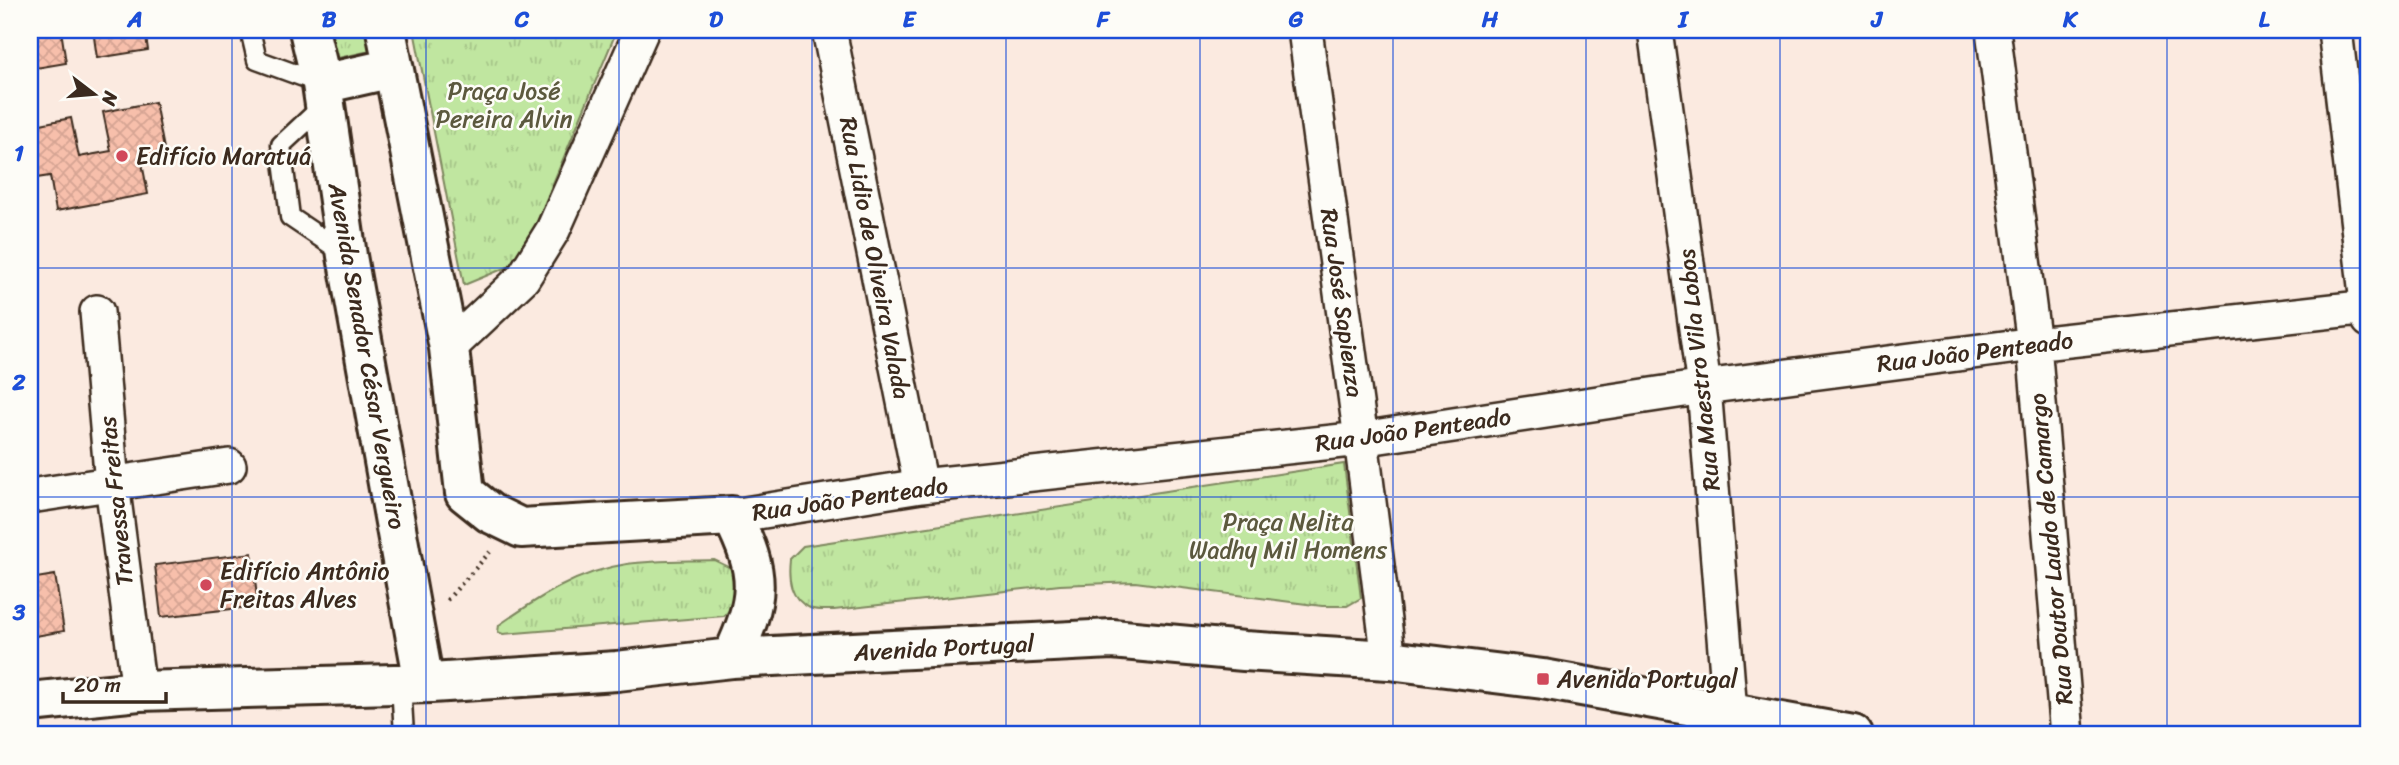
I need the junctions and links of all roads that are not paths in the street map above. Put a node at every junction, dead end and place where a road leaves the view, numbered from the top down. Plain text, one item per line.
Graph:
1 (250, 30) edge
2 (309, 30) edge
3 (386, 30) edge
4 (642, 30) edge
5 (829, 30) edge
6 (1305, 30) edge
7 (1656, 30) edge
8 (1993, 30) edge
9 (2335, 30) edge
10 (393, 68) junction
11 (324, 94) junction
12 (347, 256) junction
13 (2369, 311) edge
14 (97, 312) dead end
15 (2034, 344) junction
16 (449, 348) junction
17 (1704, 387) junction
18 (1361, 439) junction
19 (229, 466) dead end
20 (112, 484) junction
21 (921, 486) junction
22 (30, 496) edge
23 (732, 516) junction
24 (732, 658) junction
25 (1389, 660) junction
26 (413, 684) junction
27 (139, 691) junction
28 (30, 702) edge
29 (1731, 712) junction
30 (404, 735) edge
31 (1853, 735) edge
32 (2067, 735) edge

1 - 11 lane
2 - 11 main road, Avenida Senador César Vergueiro
3 - 10 main road
4 - 16 street
5 - 21 street, Rua Lidio de Oliveira Valada
6 - 18 street, Rua José Sapienza
7 - 17 street, Rua Maestro Vila Lobos
8 - 15 street, Rua Doutor Laudo de Camargo
9 - 13 street
10 - 11 main road
10 - 16 main road
11 - 12 main road, Avenida Senador César Vergueiro
11 - 12 lane
12 - 26 main road, Avenida Senador César Vergueiro
13 - 15 street, Rua João Penteado
14 - 20 street, Travessa Freitas
15 - 17 street, Rua João Penteado
15 - 32 street, Rua Doutor Laudo de Camargo
16 - 23 main road, Rua João Penteado
17 - 18 street, Rua João Penteado
17 - 29 street, Rua Maestro Vila Lobos
18 - 21 street, Rua João Penteado
18 - 25 street, Rua José Sapienza
19 - 20 street
20 - 22 street
20 - 27 street, Travessa Freitas
21 - 23 street, Rua João Penteado
23 - 24 main road
24 - 25 main road, Avenida Portugal
24 - 26 main road, Avenida Portugal
25 - 29 main road, Avenida Portugal
26 - 27 main road, Avenida Portugal
26 - 30 lane
27 - 28 main road, Avenida Portugal
29 - 31 main road, Avenida Portugal

